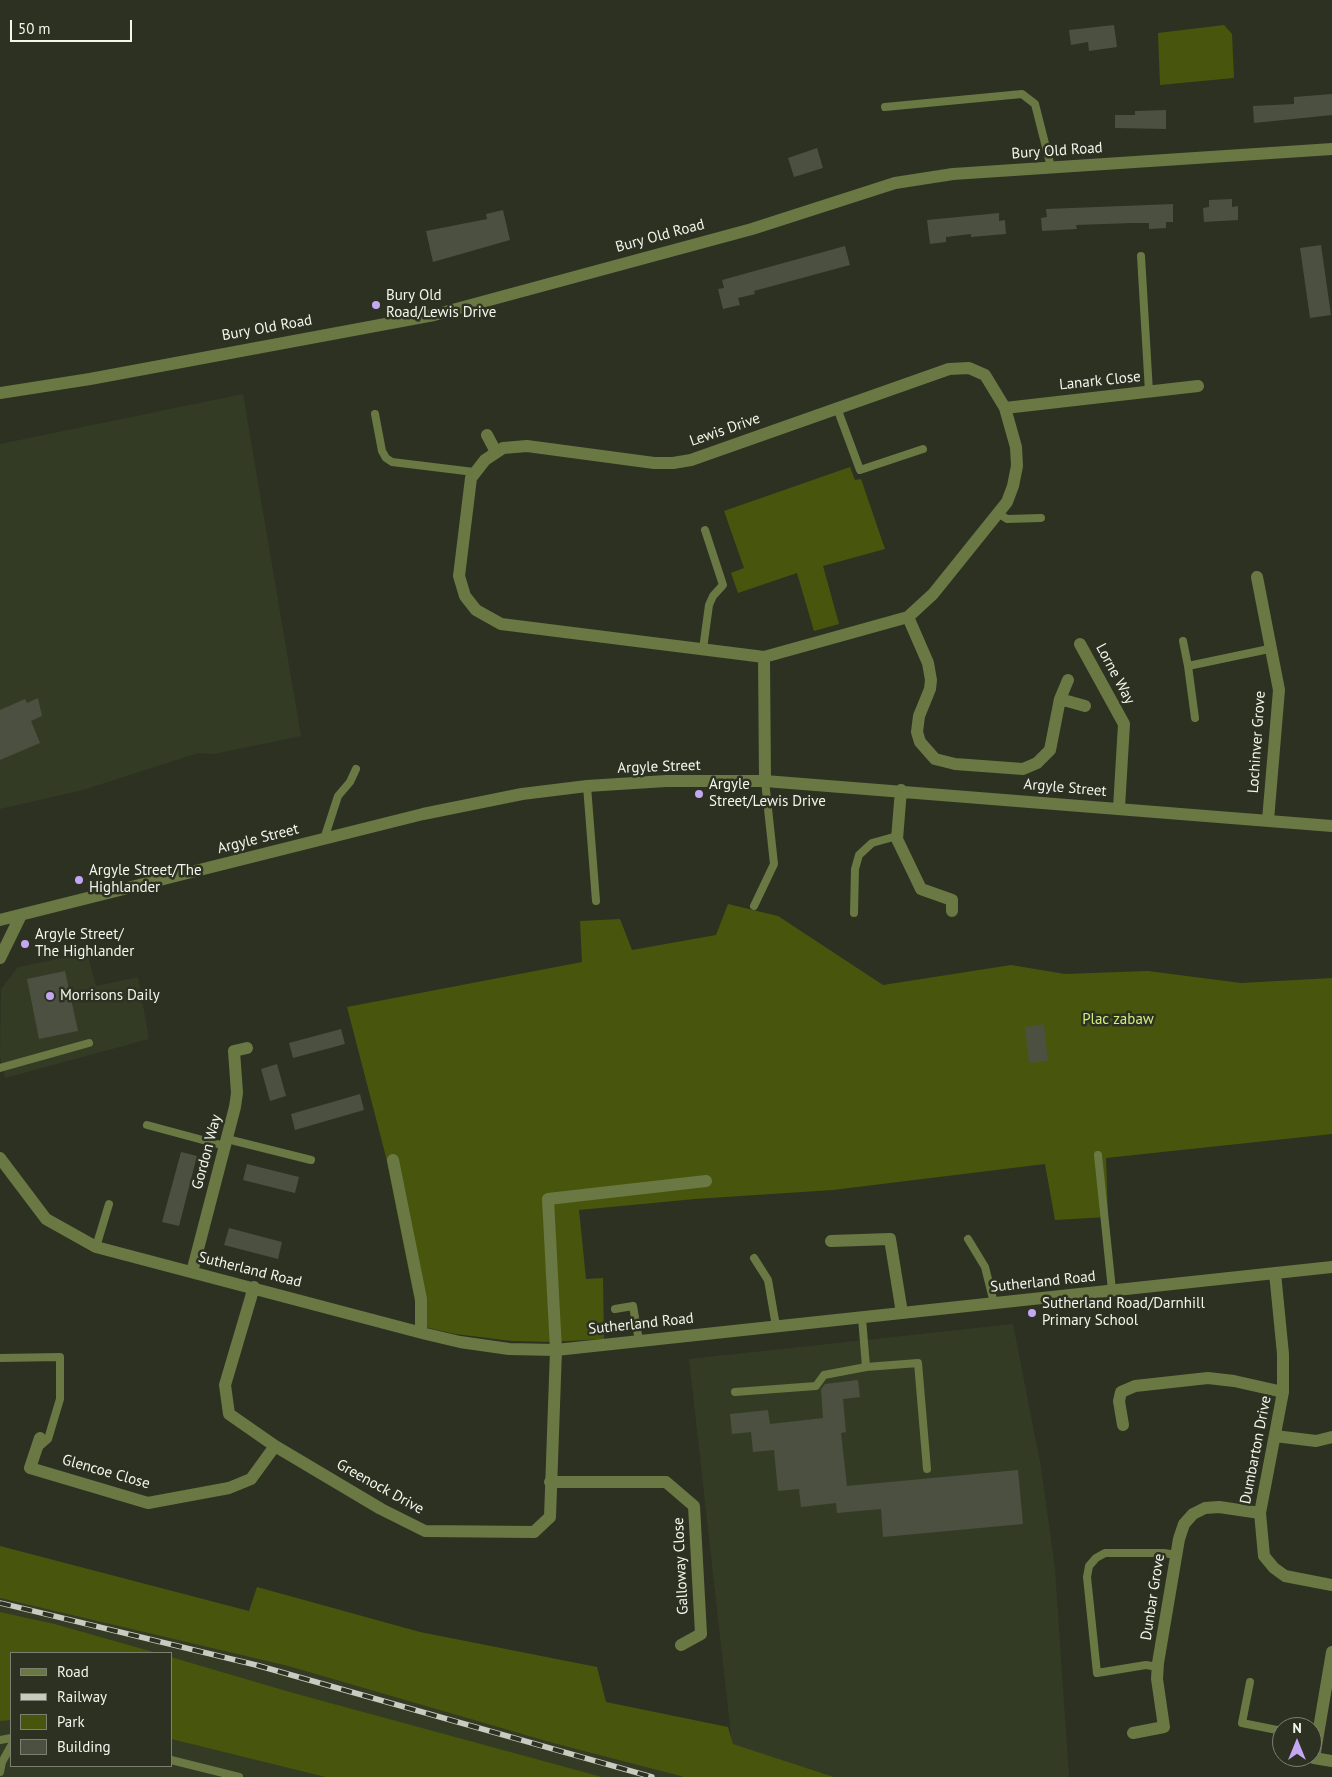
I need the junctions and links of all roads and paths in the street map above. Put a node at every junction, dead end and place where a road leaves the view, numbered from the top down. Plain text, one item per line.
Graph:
1 (885, 107) dead end
2 (1332, 149) edge
3 (1051, 167) junction
4 (1141, 256) dead end
5 (1198, 386) dead end
6 (1149, 392) junction
7 (0, 393) edge
8 (837, 408) junction
9 (1005, 408) junction
10 (375, 414) dead end
11 (487, 435) dead end
12 (923, 449) dead end
13 (496, 452) junction
14 (474, 472) junction
15 (998, 514) junction
16 (1041, 518) dead end
17 (705, 530) dead end
18 (1257, 577) dead end
19 (908, 617) junction
20 (1183, 641) dead end
21 (1080, 644) dead end
22 (703, 649) junction
23 (1269, 649) junction
24 (764, 657) junction
25 (1188, 666) junction
26 (1068, 680) dead end
27 (1060, 699) junction
28 (1085, 706) dead end
29 (1195, 718) dead end
30 (356, 769) dead end
31 (766, 780) junction
32 (587, 786) junction
33 (901, 790) junction
34 (1119, 808) junction
35 (1268, 820) junction
36 (1332, 826) edge
37 (897, 836) junction
38 (324, 839) junction
39 (596, 901) dead end
40 (754, 906) dead end
41 (952, 911) dead end
42 (854, 913) dead end
43 (21, 915) junction
44 (0, 920) edge
45 (0, 958) edge
46 (89, 1043) dead end
47 (247, 1048) dead end
48 (0, 1068) edge
49 (147, 1125) dead end
50 (226, 1142) junction
51 (1098, 1155) dead end
52 (311, 1160) dead end
53 (393, 1160) dead end
54 (1, 1161) edge
55 (706, 1181) dead end
56 (109, 1204) dead end
57 (968, 1239) dead end
58 (831, 1241) dead end
59 (96, 1247) junction
60 (754, 1258) dead end
61 (1332, 1266) edge
62 (192, 1272) junction
63 (1275, 1273) junction
64 (254, 1287) junction
65 (1112, 1290) junction
66 (994, 1304) junction
67 (614, 1310) dead end
68 (902, 1313) junction
69 (862, 1318) junction
70 (776, 1326) junction
71 (421, 1332) junction
72 (639, 1341) junction
73 (556, 1350) junction
74 (0, 1358) edge
75 (866, 1367) junction
76 (735, 1392) dead end
77 (1283, 1392) junction
78 (1123, 1425) dead end
79 (1275, 1436) junction
80 (1332, 1437) edge
81 (38, 1444) joint
82 (275, 1446) junction
83 (927, 1469) dead end
84 (550, 1482) junction
85 (1260, 1513) junction
86 (1176, 1555) junction
87 (1332, 1585) edge
88 (681, 1645) dead end
89 (1332, 1652) edge
90 (1158, 1666) junction
91 (1250, 1682) dead end
92 (1318, 1717) edge
93 (1272, 1729) edge
94 (1133, 1733) dead end
95 (10, 1748) edge
96 (172, 1760) edge
97 (0, 1772) edge
98 (239, 1777) edge

1 - 3 lane
2 - 3 street, Bury Old Road
3 - 7 street, Bury Old Road
4 - 6 lane
5 - 6 street, Lanark Close
6 - 9 street, Lanark Close
8 - 9 street, Lewis Drive
8 - 12 lane
8 - 13 street, Lewis Drive
9 - 15 street, Lewis Drive
10 - 14 lane
11 - 13 street
13 - 14 street, Lewis Drive
14 - 22 street, Lewis Drive
15 - 16 lane
15 - 19 street, Lewis Drive
17 - 22 lane
18 - 23 street, Lochinver Grove
19 - 24 street, Lewis Drive
19 - 27 street
20 - 25 lane
21 - 34 street, Lorne Way
22 - 24 street, Lewis Drive
23 - 25 lane
23 - 35 street, Lochinver Grove
24 - 31 street
25 - 29 lane
26 - 27 street
27 - 28 street
30 - 38 lane
31 - 32 street, Argyle Street
31 - 33 street, Argyle Street
31 - 40 lane
32 - 38 street, Argyle Street
32 - 39 lane
33 - 34 street, Argyle Street
33 - 37 street
34 - 35 street, Argyle Street
35 - 36 street, Argyle Street
37 - 41 street
37 - 42 lane
38 - 43 street, Argyle Street
43 - 44 street, Argyle Street
43 - 45 street
46 - 48 lane
47 - 50 street, Gordon Way
49 - 50 lane
50 - 52 lane
50 - 62 street, Gordon Way
51 - 65 lane
53 - 71 street
54 - 59 street, Sutherland Road
55 - 73 street, Greenock Drive
56 - 59 lane
57 - 66 lane
58 - 68 street
59 - 62 street, Sutherland Road
60 - 70 lane
61 - 63 street, Sutherland Road
62 - 64 street, Sutherland Road
63 - 65 street, Sutherland Road
63 - 77 street, Dumbarton Drive
64 - 71 street, Sutherland Road
64 - 82 street, Greenock Drive
65 - 66 street, Sutherland Road
66 - 68 street, Sutherland Road
67 - 72 lane
68 - 69 street, Sutherland Road
69 - 70 street, Sutherland Road
69 - 75 lane
70 - 72 street, Sutherland Road
71 - 73 street, Sutherland Road
72 - 73 street, Sutherland Road
73 - 84 street, Greenock Drive
74 - 81 lane
75 - 76 lane
75 - 83 lane
77 - 78 street
77 - 79 street, Dumbarton Drive
79 - 80 street
79 - 85 street, Dumbarton Drive
81 - 82 street, Glencoe Close
82 - 84 street, Greenock Drive
84 - 88 street, Galloway Close
85 - 86 street, Dunbar Grove
85 - 87 street, Dumbarton Drive
86 - 90 street, Dunbar Grove
86 - 90 lane
89 - 92 street
90 - 94 street, Dunbar Grove
91 - 93 lane
95 - 97 lane
96 - 98 lane

